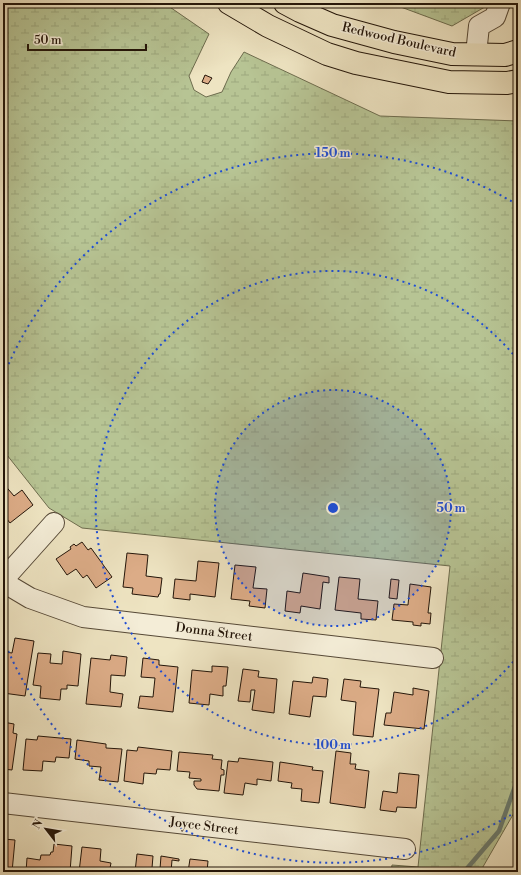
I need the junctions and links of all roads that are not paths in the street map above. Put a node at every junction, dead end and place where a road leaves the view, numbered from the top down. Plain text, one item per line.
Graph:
1 (285, 3) edge
2 (500, 3) edge
3 (233, 4) edge
4 (518, 51) edge
5 (476, 54) junction
6 (518, 81) edge
7 (54, 523) dead end
8 (3, 581) edge
9 (433, 658) dead end
10 (3, 803) edge
11 (405, 849) dead end

1 - 5 main road, Redwood Boulevard
2 - 5 street
3 - 6 main road
4 - 5 main road, Redwood Boulevard
7 - 8 street
8 - 9 street, Donna Street
10 - 11 street, Joyce Street

